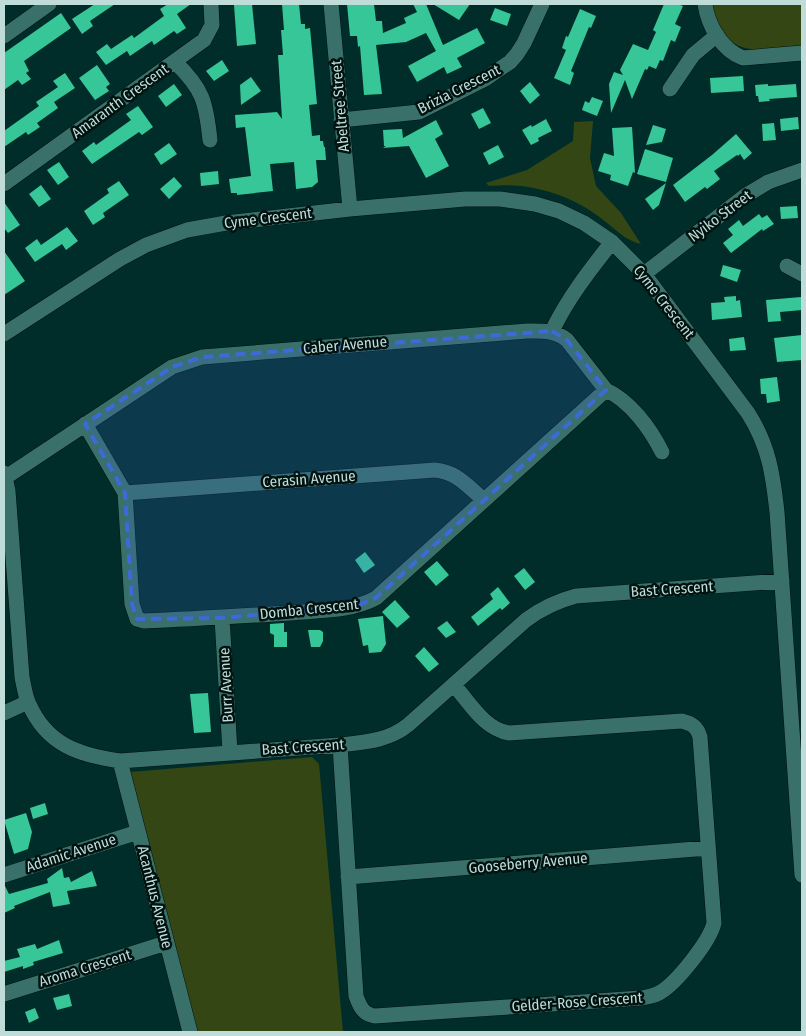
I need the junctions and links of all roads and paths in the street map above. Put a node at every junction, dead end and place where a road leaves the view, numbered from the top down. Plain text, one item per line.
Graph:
1 (49, 4) edge
2 (211, 4) edge
3 (331, 4) edge
4 (542, 4) edge
5 (705, 4) edge
6 (717, 35) junction
7 (4, 36) edge
8 (802, 53) edge
9 (174, 62) junction
10 (670, 89) dead end
11 (341, 120) junction
12 (210, 140) dead end
13 (802, 170) edge
14 (4, 184) edge
15 (350, 209) junction
16 (612, 242) junction
17 (787, 266) dead end
18 (644, 274) junction
19 (802, 274) edge
20 (5, 331) edge
21 (552, 331) junction
22 (606, 390) junction
23 (86, 424) junction
24 (662, 452) dead end
25 (5, 475) edge
26 (125, 493) junction
27 (484, 500) junction
28 (782, 580) junction
29 (222, 618) junction
30 (454, 685) junction
31 (28, 702) junction
32 (4, 713) edge
33 (340, 745) junction
34 (230, 752) junction
35 (120, 761) junction
36 (138, 832) junction
37 (708, 848) junction
38 (4, 875) edge
39 (802, 875) edge
40 (348, 877) junction
41 (166, 943) junction
42 (4, 994) edge
43 (190, 1032) edge

1 - 7 street
2 - 9 street, Amaranth Crescent
3 - 11 street, Abeltree Street
4 - 11 street, Brizia Crescent
5 - 6 street
6 - 8 street
6 - 10 street
9 - 12 street
9 - 14 street, Amaranth Crescent
11 - 15 street, Abeltree Street
13 - 18 street, Nyiko Street
15 - 16 street, Cyme Crescent
15 - 20 street, Cyme Crescent
16 - 18 street, Cyme Crescent
16 - 21 street
17 - 19 street
18 - 28 street, Cyme Crescent
21 - 22 street
21 - 23 street, Caber Avenue
22 - 24 street
22 - 27 street, Domba Crescent
23 - 25 street, Caber Avenue
23 - 26 street, Domba Crescent
25 - 31 street, Bast Crescent
26 - 27 street, Cerasin Avenue
26 - 29 street, Domba Crescent
27 - 29 street, Domba Crescent
28 - 30 street, Bast Crescent
28 - 39 street, Cyme Crescent
29 - 34 street, Burr Avenue
30 - 33 street, Bast Crescent
30 - 37 street, Gelder-Rose Crescent
31 - 32 street
31 - 35 street, Bast Crescent
33 - 34 street, Bast Crescent
33 - 40 street, Gelder-Rose Crescent
34 - 35 street, Bast Crescent
35 - 36 street, Acanthus Avenue
36 - 38 street, Adamic Avenue
36 - 41 street, Acanthus Avenue
37 - 40 street, Gooseberry Avenue
37 - 40 street, Gelder-Rose Crescent
41 - 42 street, Aroma Crescent
41 - 43 street, Acanthus Avenue

